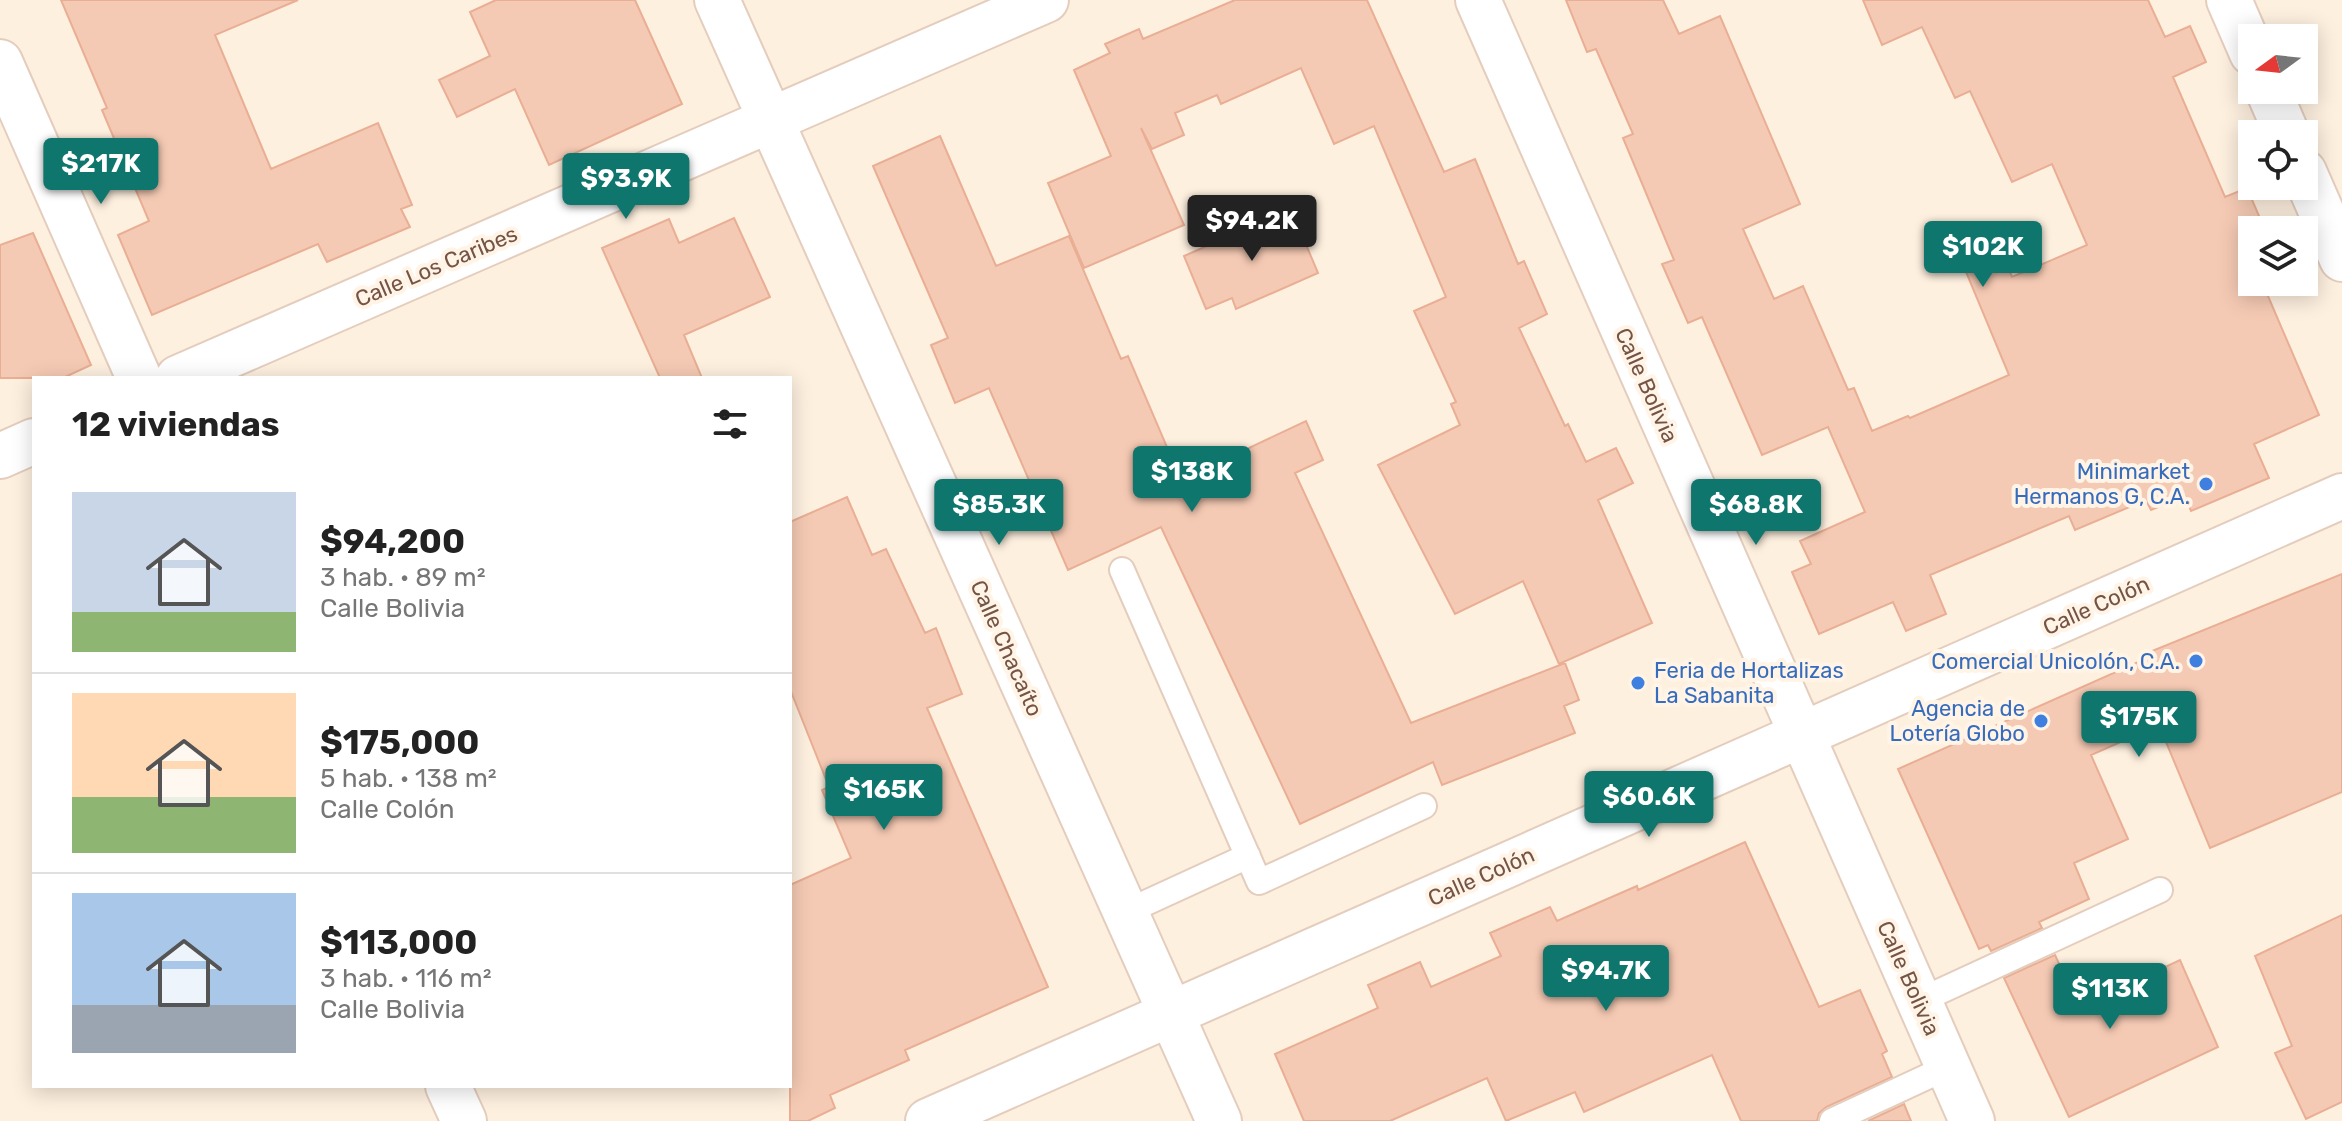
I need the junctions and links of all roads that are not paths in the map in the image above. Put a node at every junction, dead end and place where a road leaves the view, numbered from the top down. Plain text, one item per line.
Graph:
1 (717, 0) edge
2 (1046, 0) edge
3 (1478, 0) edge
4 (2229, 0) edge
5 (2239, 24) edge
6 (0, 62) edge
7 (770, 120) junction
8 (2316, 200) edge
9 (2342, 259) edge
10 (138, 376) edge
11 (183, 376) edge
12 (32, 442) edge
13 (0, 456) edge
14 (2342, 496) edge
15 (1122, 570) dead end
16 (1802, 735) junction
17 (1424, 806) dead end
18 (1248, 856) junction
19 (2160, 890) dead end
20 (1126, 912) junction
21 (1919, 1001) junction
22 (1171, 1013) junction
23 (1948, 1067) junction
24 (449, 1088) edge
25 (464, 1121) edge
26 (928, 1121) edge
27 (1219, 1121) edge
28 (1832, 1121) edge
29 (1972, 1121) edge

1 - 7 street, Calle Chacaíto
2 - 7 street, Calle Los Caribes
3 - 16 street, Calle Bolivia
4 - 5 street
6 - 10 street
7 - 11 street, Calle Los Caribes
7 - 20 street, Calle Chacaíto
8 - 9 street
12 - 13 street
14 - 16 street, Calle Colón
15 - 18 lane
16 - 21 street, Calle Bolivia
16 - 22 street, Calle Colón
17 - 18 lane
18 - 20 lane
19 - 21 lane
20 - 22 street, Calle Chacaíto
21 - 23 street, Calle Bolivia
22 - 26 street, Calle Colón
22 - 27 street, Calle Chacaíto
23 - 28 lane
23 - 29 street, Calle Bolivia
24 - 25 street

